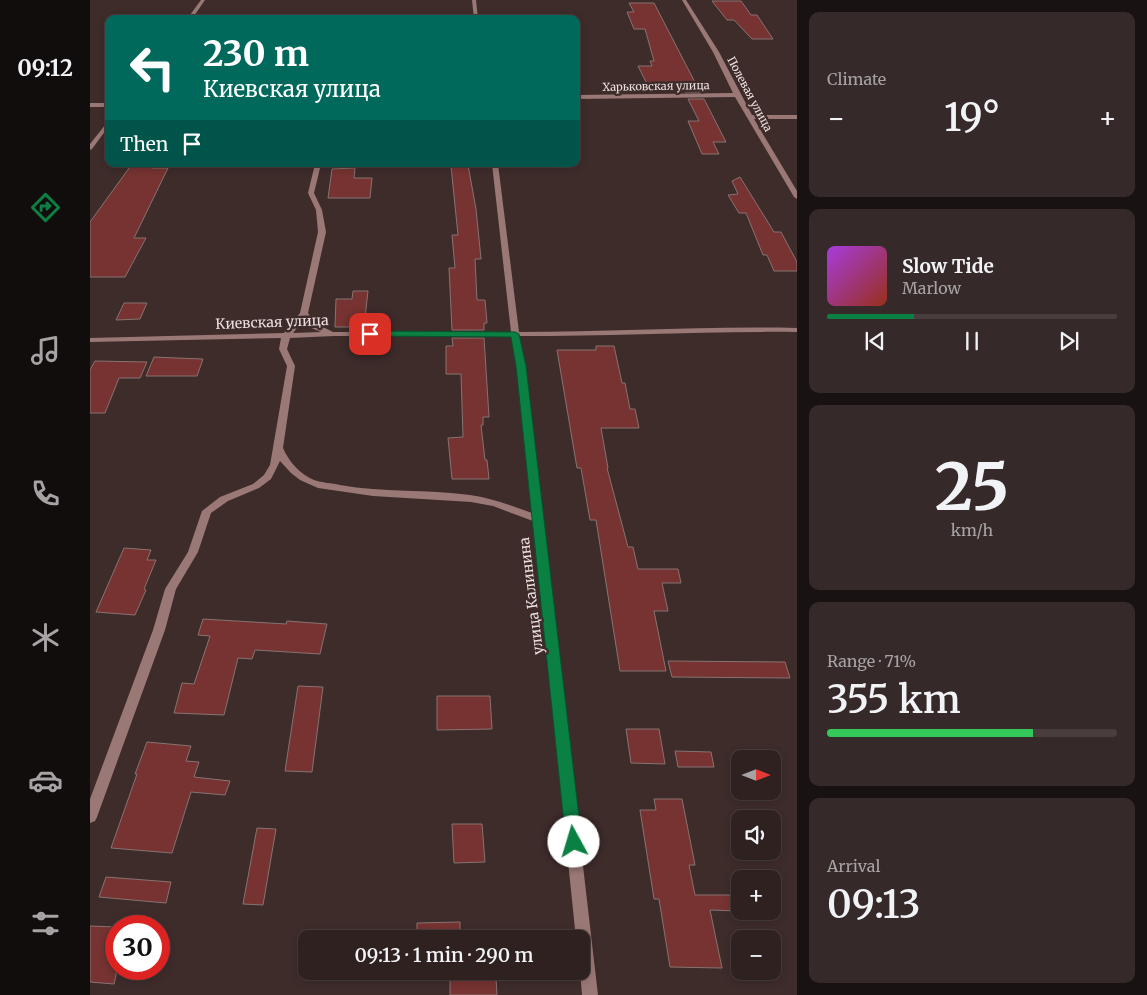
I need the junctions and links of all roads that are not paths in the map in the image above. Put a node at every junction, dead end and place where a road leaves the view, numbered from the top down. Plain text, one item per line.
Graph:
1 (203, 0) edge
2 (474, 0) edge
3 (684, 0) edge
4 (192, 15) edge
5 (476, 15) edge
6 (737, 95) junction
7 (580, 97) edge
8 (90, 105) edge
9 (105, 105) edge
10 (750, 117) junction
11 (797, 117) edge
12 (105, 127) edge
13 (90, 148) edge
14 (317, 167) edge
15 (495, 167) edge
16 (797, 197) edge
17 (304, 313) junction
18 (797, 330) edge
19 (334, 334) junction
20 (515, 334) junction
21 (286, 336) junction
22 (90, 340) edge
23 (278, 448) junction
24 (537, 520) junction
25 (90, 817) edge
26 (590, 995) edge

1 - 4 street
2 - 5 street
3 - 6 street, Полевая улица
6 - 7 street, Харьковская улица
6 - 10 street, Полевая улица
8 - 9 street
10 - 11 street
10 - 16 street, Полевая улица
12 - 13 street
14 - 17 street
15 - 20 street, улица Калинина
17 - 19 street
17 - 21 street
18 - 20 street, Киевская улица
19 - 20 street, Киевская улица
19 - 21 street, Киевская улица
20 - 24 street, улица Калинина
21 - 22 street, Киевская улица
21 - 23 street
23 - 24 street
23 - 25 street
24 - 26 street, улица Калинина

